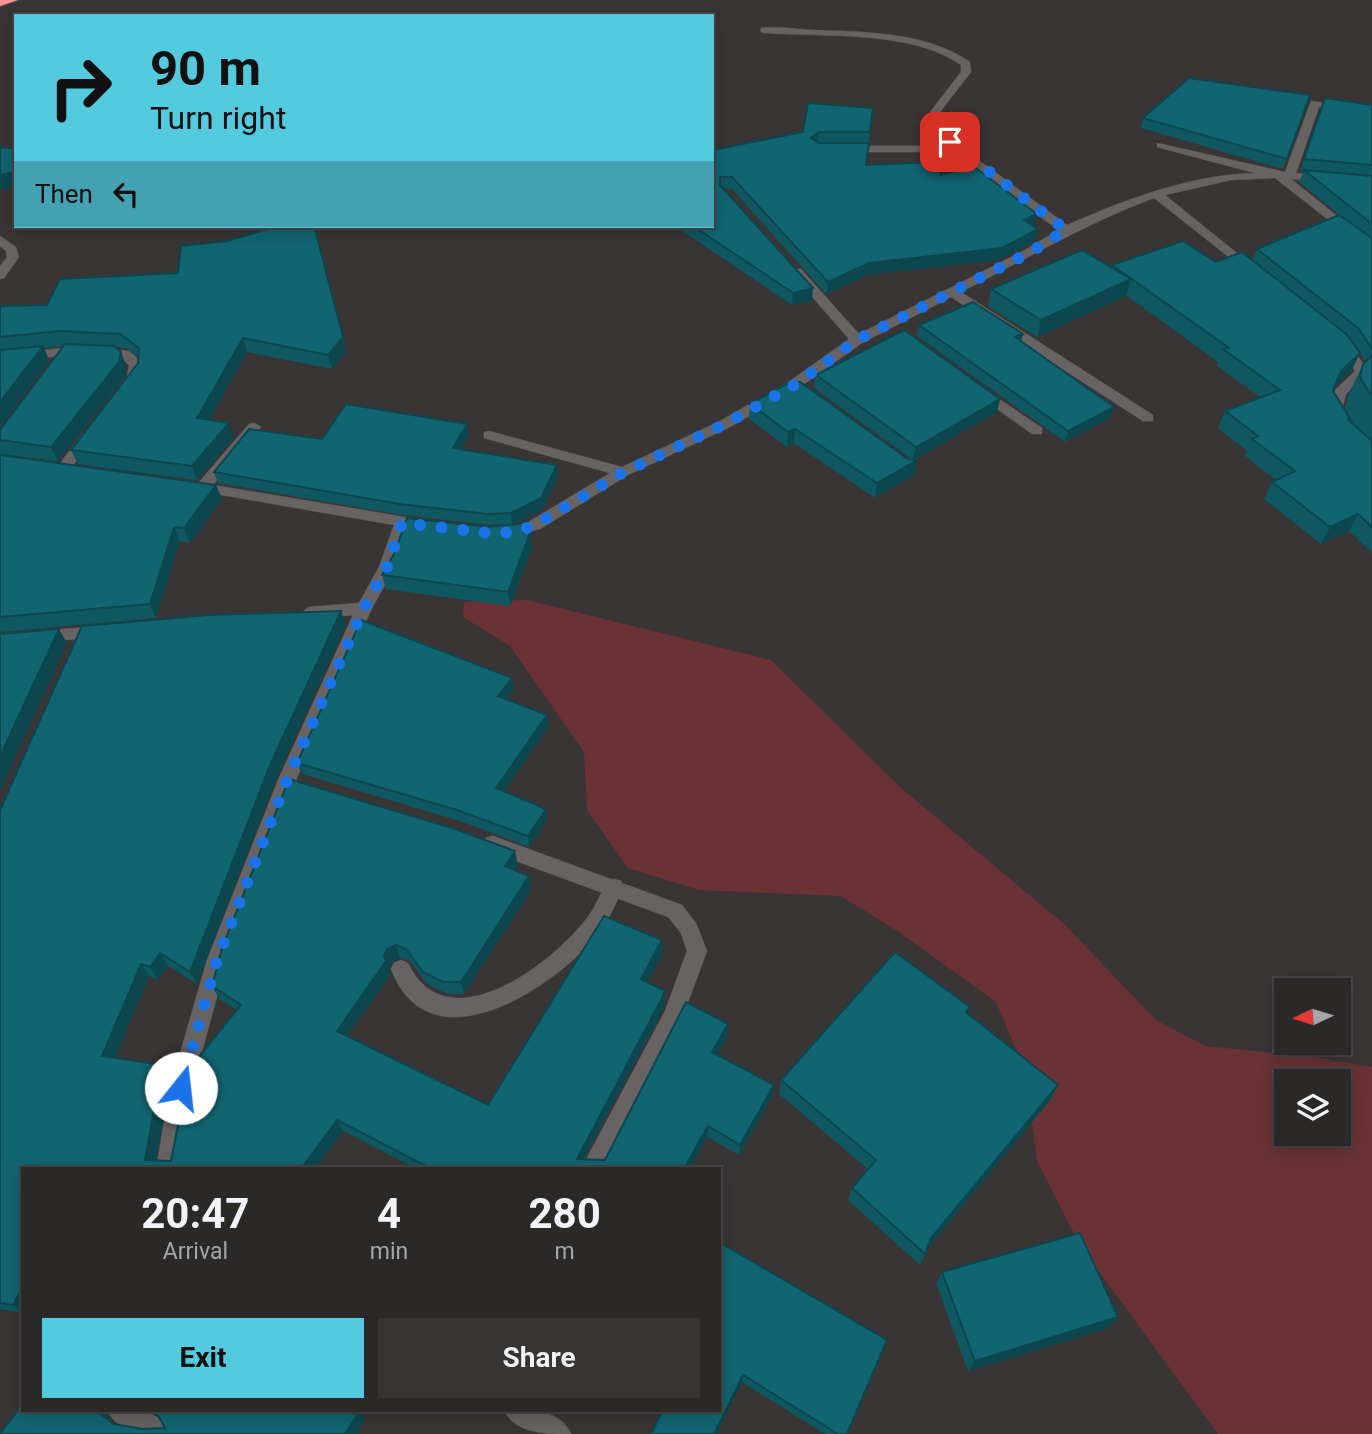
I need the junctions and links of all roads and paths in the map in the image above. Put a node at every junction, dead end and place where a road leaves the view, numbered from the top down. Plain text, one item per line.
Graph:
1 (12, 0) edge
2 (0, 3) edge
3 (764, 30) dead end
4 (1372, 112) edge
5 (1161, 145) dead end
6 (832, 149) edge
7 (957, 149) junction
8 (1284, 175) junction
9 (1372, 183) edge
10 (1156, 194) junction
11 (1066, 230) junction
12 (0, 240) edge
13 (1372, 250) edge
14 (789, 263) edge
15 (0, 275) edge
16 (1261, 278) edge
17 (950, 291) junction
18 (1334, 338) edge
19 (857, 340) junction
20 (0, 358) edge
21 (963, 378) edge
22 (118, 397) edge
23 (1148, 418) dead end
24 (254, 427) edge
25 (94, 428) edge
26 (1037, 431) dead end
27 (489, 435) dead end
28 (1372, 454) edge
29 (63, 469) edge
30 (624, 472) junction
31 (177, 484) edge
32 (202, 488) junction
33 (402, 523) junction
34 (440, 527) edge
35 (490, 533) edge
36 (364, 608) junction
37 (295, 614) edge
38 (120, 631) edge
39 (82, 634) junction
40 (0, 640) edge
41 (71, 658) edge
42 (471, 837) edge
43 (614, 887) junction
44 (401, 969) edge
45 (167, 1167) edge
46 (593, 1167) edge
47 (123, 1412) edge
48 (520, 1412) edge
49 (159, 1434) edge
50 (558, 1434) edge

1 - 2 highway
3 - 7 street
4 - 8 street
5 - 8 street
6 - 7 street
7 - 11 street
8 - 9 street
8 - 10 street
8 - 13 street
10 - 11 street
10 - 16 street
11 - 17 street
12 - 15 street
14 - 19 street
17 - 19 street
17 - 23 street
18 - 28 street
19 - 30 street
20 - 22 street
21 - 26 street
24 - 32 street
25 - 29 street
27 - 30 street
30 - 35 street
31 - 32 street
32 - 33 street
33 - 34 street
33 - 36 street
36 - 37 street
36 - 45 street
38 - 39 street
39 - 40 street
39 - 41 street
42 - 43 street
43 - 44 street
43 - 46 street
47 - 49 street
48 - 50 street

